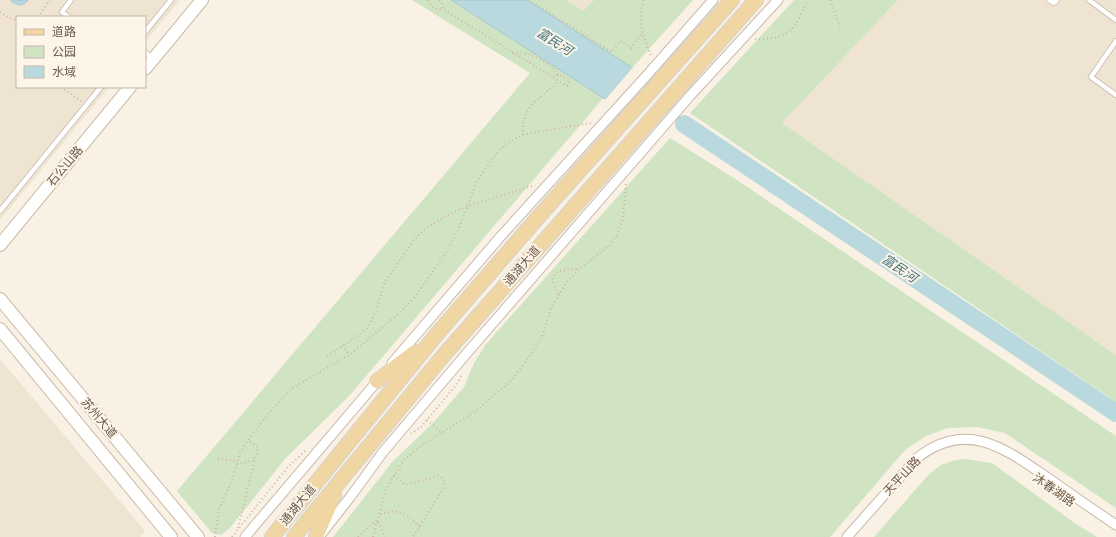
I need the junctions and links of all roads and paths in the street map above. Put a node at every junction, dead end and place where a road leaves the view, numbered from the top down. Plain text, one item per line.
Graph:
1 (50, 0) edge
2 (71, 0) edge
3 (171, 0) edge
4 (202, 0) edge
5 (428, 0) edge
6 (439, 0) edge
7 (529, 0) edge
8 (644, 0) edge
9 (713, 0) edge
10 (732, 0) edge
11 (756, 0) edge
12 (778, 0) edge
13 (808, 0) edge
14 (831, 0) edge
15 (1050, 0) edge
16 (1057, 0) edge
17 (1089, 0) edge
18 (443, 9) junction
19 (0, 12) edge
20 (39, 16) edge
21 (68, 16) edge
22 (16, 20) edge
23 (1116, 20) edge
24 (841, 30) dead end
25 (146, 31) edge
26 (642, 33) junction
27 (750, 39) dead end
28 (1116, 41) edge
29 (513, 54) junction
30 (652, 58) dead end
31 (147, 62) edge
32 (557, 76) junction
33 (558, 81) junction
34 (62, 88) edge
35 (100, 88) edge
36 (129, 88) edge
37 (1116, 95) edge
38 (86, 105) junction
39 (594, 123) dead end
40 (523, 135) junction
41 (626, 181) dead end
42 (540, 184) dead end
43 (468, 206) junction
44 (0, 211) edge
45 (0, 245) edge
46 (579, 269) junction
47 (559, 294) junction
48 (0, 299) edge
49 (0, 329) edge
50 (437, 334) junction
51 (343, 345) junction
52 (349, 355) junction
53 (327, 356) dead end
54 (377, 381) junction
55 (427, 420) dead end
56 (443, 433) junction
57 (248, 440) junction
58 (993, 446) junction
59 (218, 459) dead end
60 (255, 460) junction
61 (238, 461) junction
62 (237, 464) junction
63 (394, 475) junction
64 (340, 480) junction
65 (379, 514) junction
66 (377, 520) junction
67 (1116, 525) edge
68 (420, 528) junction
69 (238, 530) dead end
70 (1116, 532) edge
71 (171, 537) edge
72 (198, 537) edge
73 (215, 537) edge
74 (245, 537) edge
75 (272, 537) edge
76 (294, 537) edge
77 (317, 537) edge
78 (358, 537) edge
79 (373, 537) edge
80 (385, 537) edge
81 (413, 537) edge
82 (847, 537) edge
83 (855, 537) edge

1 - 20 path
2 - 21 lane
3 - 25 lane
4 - 31 street
5 - 18 path
6 - 18 path
7 - 26 path
8 - 26 path
9 - 54 street
10 - 50 main road, 通湖大道
11 - 64 main road, 通湖大道
12 - 77 street
13 - 27 path
14 - 24 path
15 - 16 lane
17 - 23 lane
18 - 29 path
19 - 22 path
26 - 30 path
28 - 37 lane
29 - 32 path
29 - 33 path
32 - 33 path
32 - 33 path
33 - 40 path
34 - 38 path
35 - 38 lane
36 - 45 street, 石公山路
38 - 44 lane
39 - 40 path
40 - 43 path
41 - 46 path
42 - 43 path
43 - 51 path
43 - 52 path
46 - 47 path
46 - 47 path
47 - 56 path
48 - 72 street, 苏州大道
49 - 71 street, 苏州大道
50 - 54 main road
50 - 75 main road, 通湖大道
51 - 52 path
51 - 53 path
52 - 57 path
54 - 74 street
55 - 56 path
56 - 63 path
57 - 60 path
57 - 61 path
58 - 67 street, 沐春湖路
58 - 70 street, 沐春湖路
58 - 82 street, 天平山路
58 - 83 street, 天平山路
59 - 61 path
60 - 62 path
60 - 69 path
61 - 62 path
62 - 73 path
63 - 65 path
63 - 68 path
64 - 76 main road, 通湖大道
64 - 77 main road
65 - 66 path
65 - 68 path
66 - 78 path
66 - 79 path
66 - 80 path
68 - 81 path

